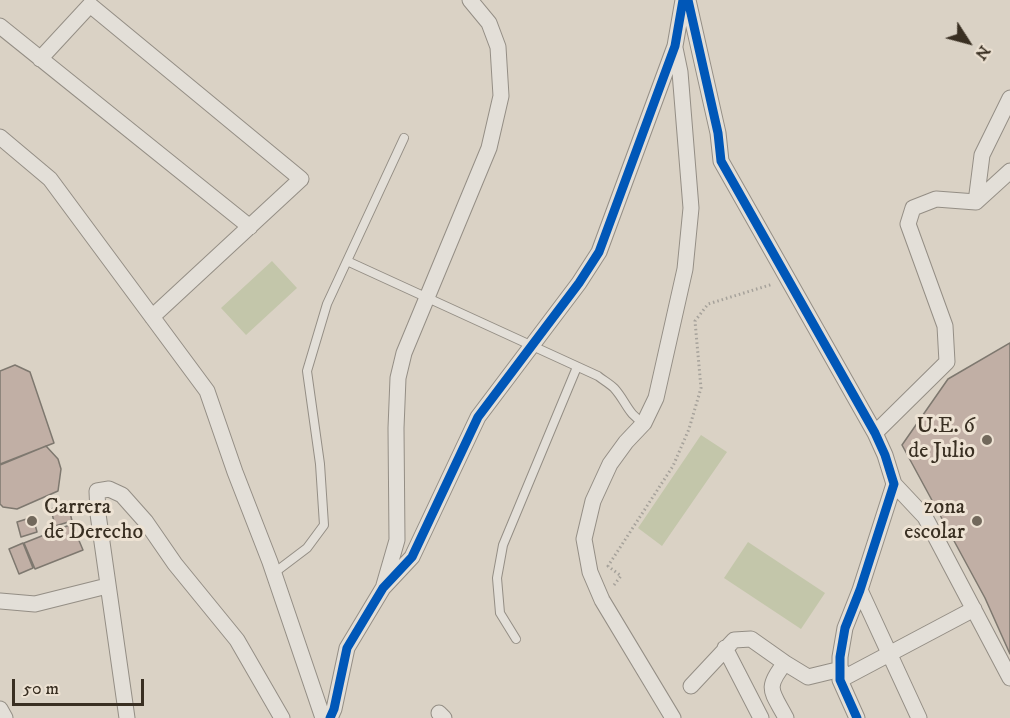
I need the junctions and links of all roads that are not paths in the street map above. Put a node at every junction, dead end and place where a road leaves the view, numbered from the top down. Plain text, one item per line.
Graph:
1 (470, 0) edge
2 (683, 0) edge
3 (688, 0) edge
4 (0, 26) edge
5 (675, 46) junction
6 (40, 59) junction
7 (1010, 98) edge
8 (0, 137) edge
9 (404, 138) dead end
10 (1010, 171) edge
11 (976, 202) junction
12 (250, 227) junction
13 (347, 261) junction
14 (427, 299) junction
15 (152, 317) junction
16 (532, 346) junction
17 (577, 367) junction
18 (644, 423) junction
19 (874, 433) junction
20 (894, 484) junction
21 (274, 573) junction
22 (107, 586) junction
23 (383, 588) junction
24 (860, 590) junction
25 (0, 601) edge
26 (974, 609) junction
27 (516, 639) dead end
28 (725, 648) junction
29 (890, 655) junction
30 (785, 663) junction
31 (840, 674) junction
32 (1010, 678) edge
33 (691, 686) dead end
34 (0, 709) edge
35 (5, 718) edge
36 (127, 718) edge
37 (282, 718) edge
38 (323, 718) edge
39 (330, 718) edge
40 (673, 718) edge
41 (761, 718) edge
42 (786, 718) edge
43 (857, 718) edge
44 (919, 718) edge

1 - 14 street
2 - 5 street
3 - 19 street
4 - 6 street
5 - 16 street
5 - 18 street
6 - 12 street
6 - 12 street
7 - 11 street
8 - 15 street
9 - 13 lane
10 - 11 street
11 - 19 street
12 - 15 street
13 - 14 lane
13 - 21 lane
14 - 16 lane
14 - 23 street
15 - 21 street
16 - 17 lane
16 - 23 street
17 - 18 lane
17 - 27 lane
18 - 40 street
19 - 20 street
20 - 24 street
20 - 26 street
21 - 38 street
22 - 25 street
22 - 36 street
22 - 37 street
23 - 39 street
24 - 29 street
24 - 31 street
26 - 29 street
26 - 32 street
28 - 30 street
28 - 33 street
28 - 41 street
29 - 31 street
29 - 44 street
30 - 31 street
30 - 42 street
31 - 43 street
34 - 35 street

